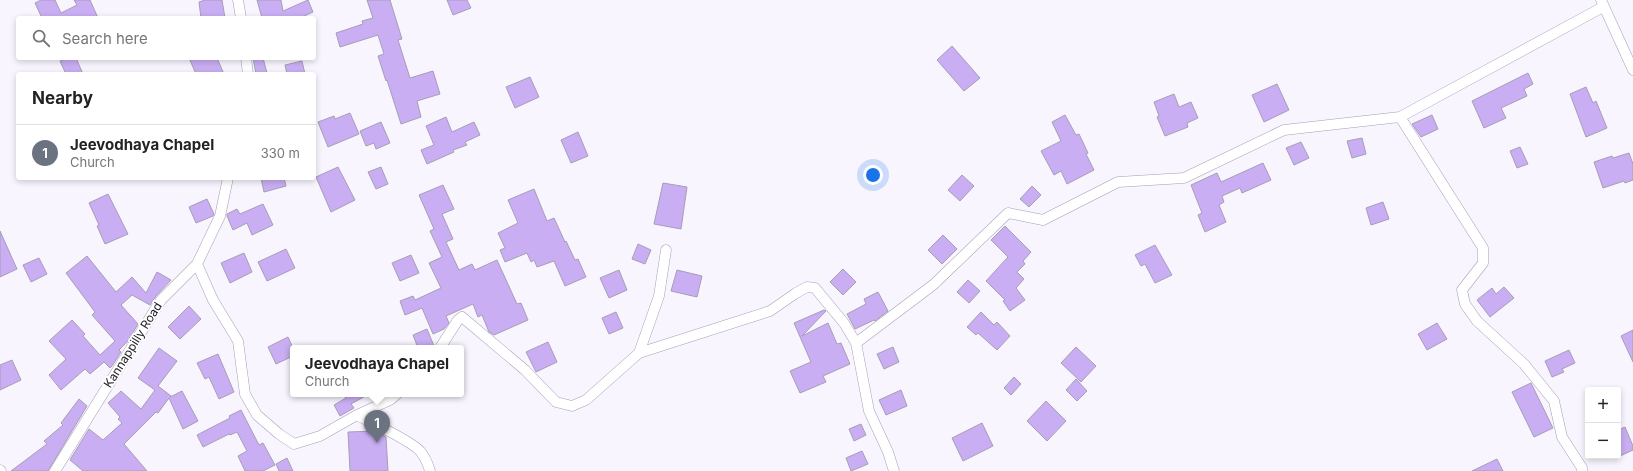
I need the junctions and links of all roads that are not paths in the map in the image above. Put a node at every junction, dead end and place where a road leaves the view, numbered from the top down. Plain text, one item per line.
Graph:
1 (238, 0) edge
2 (1602, 3) edge
3 (240, 16) edge
4 (246, 60) edge
5 (1633, 70) edge
6 (248, 72) edge
7 (1400, 118) junction
8 (228, 180) edge
9 (666, 250) dead end
10 (197, 264) junction
11 (856, 343) junction
12 (442, 345) edge
13 (639, 353) junction
14 (394, 397) edge
15 (357, 415) junction
16 (55, 471) edge
17 (430, 471) edge
18 (894, 471) edge
19 (1582, 471) edge

1 - 3 street
2 - 5 street
2 - 7 street
4 - 6 street
7 - 11 street
7 - 19 street
8 - 10 street, Kannappilly Road
9 - 13 street
10 - 15 street
10 - 16 street, Kannappilly Road
11 - 13 street
11 - 18 street
12 - 13 street
14 - 15 street
15 - 17 street

